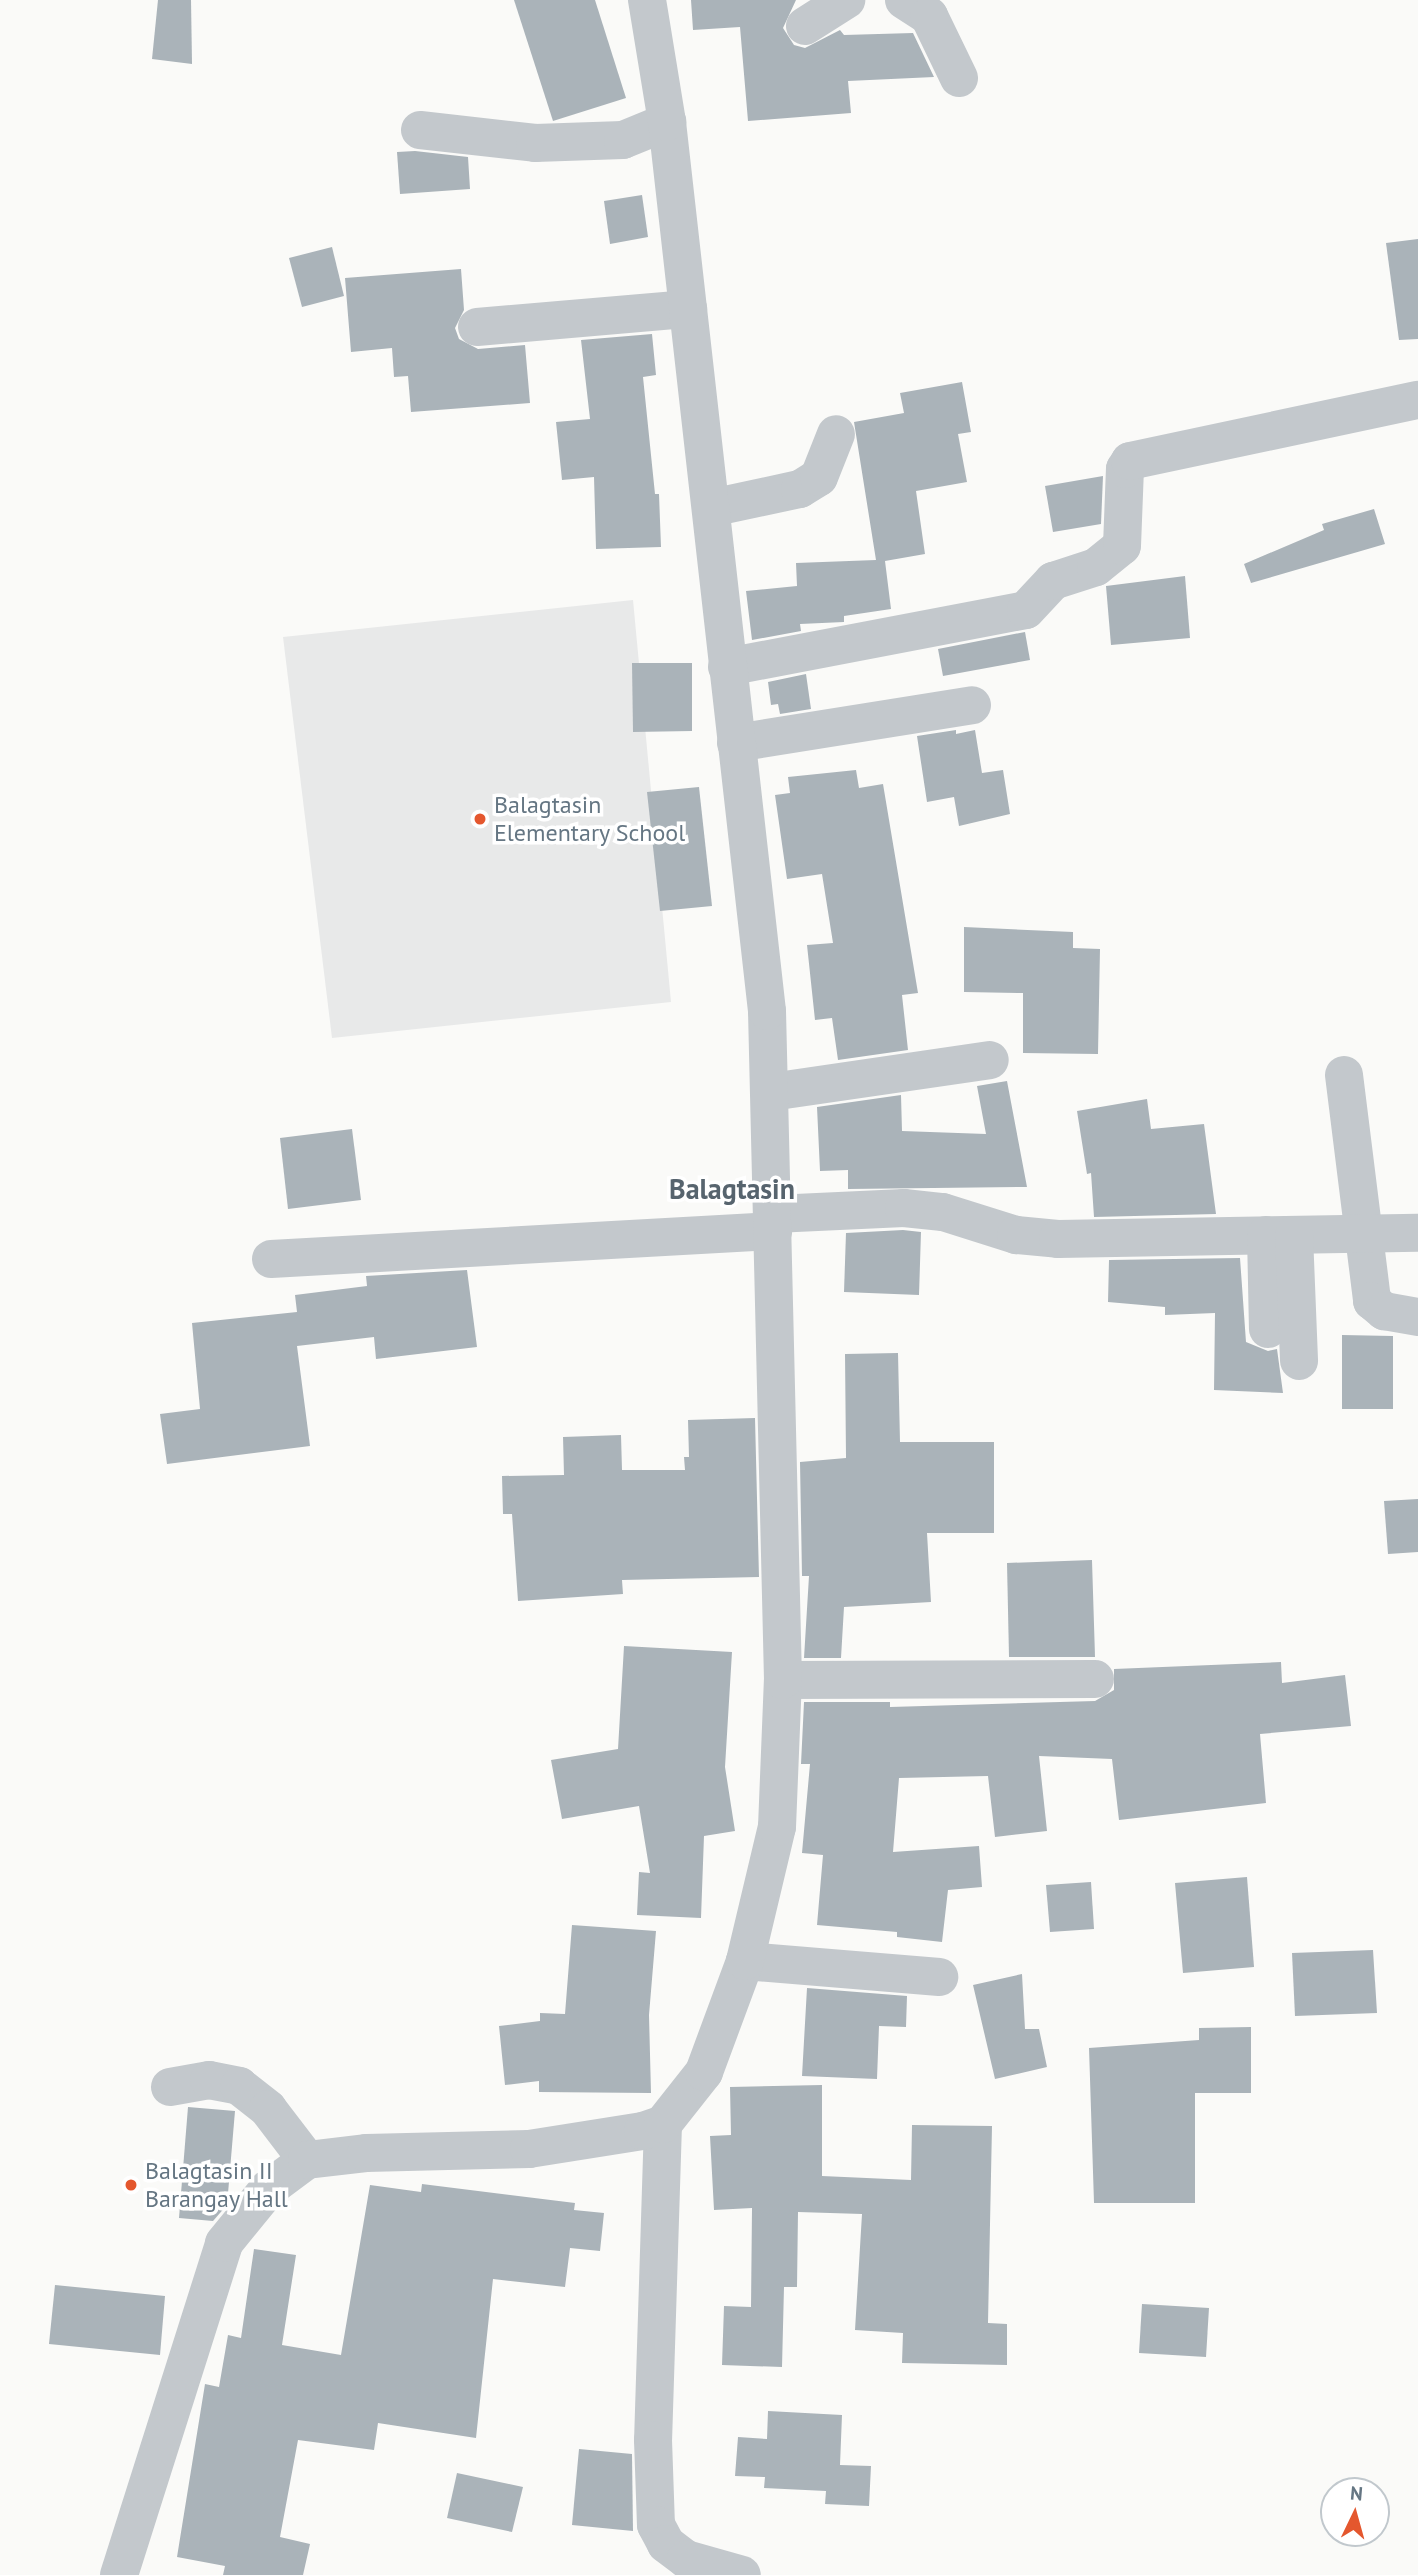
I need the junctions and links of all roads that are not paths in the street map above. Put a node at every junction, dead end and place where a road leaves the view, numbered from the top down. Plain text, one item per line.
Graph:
1 (647, 0) edge
2 (846, 0) edge
3 (904, 0) edge
4 (805, 26) dead end
5 (959, 78) dead end
6 (667, 122) junction
7 (420, 130) dead end
8 (688, 309) junction
9 (477, 327) dead end
10 (1418, 400) edge
11 (836, 434) dead end
12 (711, 508) junction
13 (727, 667) junction
14 (972, 705) dead end
15 (736, 743) junction
16 (990, 1059) dead end
17 (1344, 1075) dead end
18 (771, 1092) junction
19 (773, 1222) junction
20 (1418, 1233) edge
21 (1362, 1234) junction
22 (1280, 1235) junction
23 (271, 1259) dead end
24 (1414, 1319) edge
25 (1268, 1329) dead end
26 (1299, 1361) dead end
27 (1096, 1679) dead end
28 (783, 1680) junction
29 (745, 1961) junction
30 (939, 1977) dead end
31 (170, 2087) dead end
32 (663, 2123) junction
33 (307, 2160) junction
34 (119, 2575) edge
35 (742, 2575) edge

1 - 6 street
2 - 4 street
3 - 5 street
6 - 7 street
6 - 8 street
8 - 9 street
8 - 12 street
10 - 13 street
11 - 12 street
12 - 13 street
13 - 15 street
14 - 15 street
15 - 18 street
16 - 18 street
17 - 21 street
18 - 19 street
19 - 22 street
19 - 23 street
19 - 28 street
20 - 21 street
21 - 22 street
21 - 24 street
22 - 25 street
22 - 26 street
27 - 28 street
28 - 29 street
29 - 30 street
29 - 32 street
31 - 33 street
32 - 33 street
32 - 35 street
33 - 34 street

